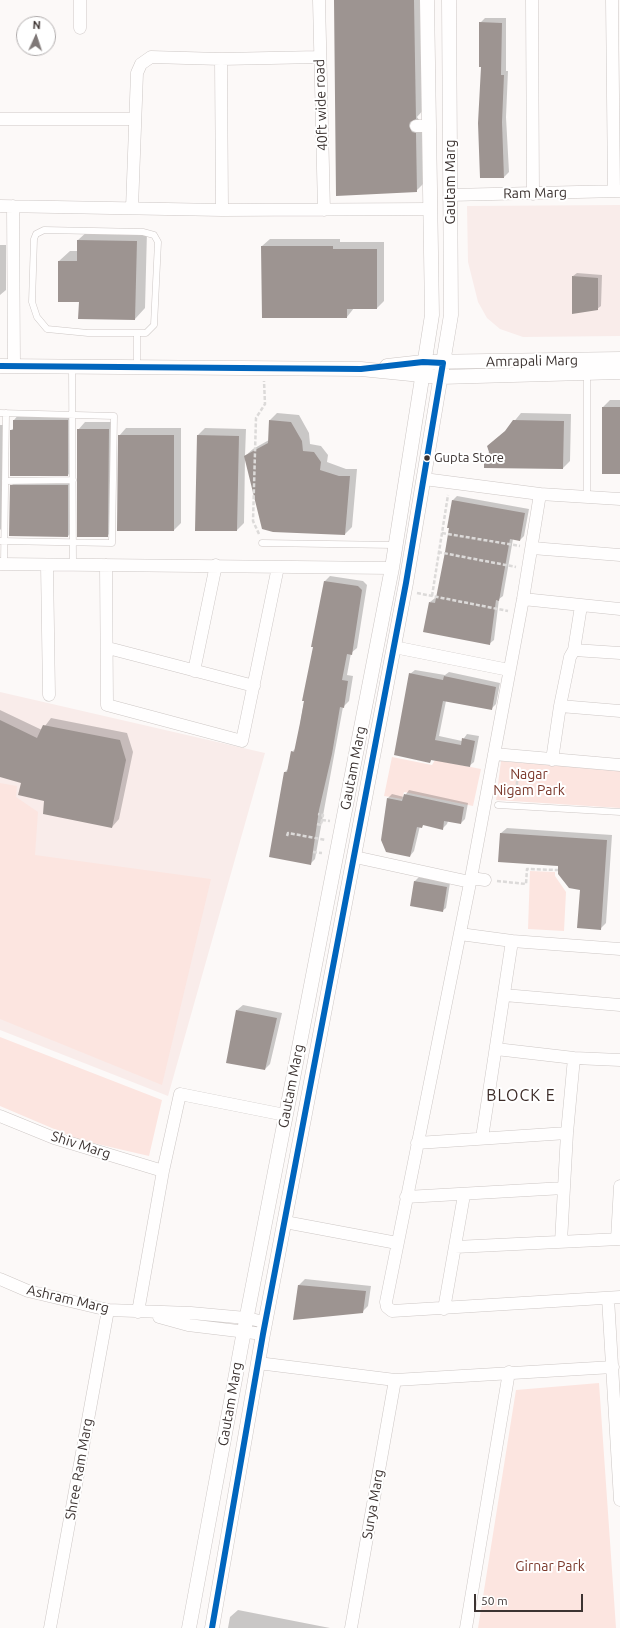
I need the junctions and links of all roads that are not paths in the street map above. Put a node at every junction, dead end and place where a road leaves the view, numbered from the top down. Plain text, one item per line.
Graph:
1 (80, 0) edge
2 (318, 0) edge
3 (427, 0) edge
4 (449, 0) edge
5 (532, 0) edge
6 (612, 0) edge
7 (80, 28) dead end
8 (320, 57) junction
9 (221, 59) junction
10 (616, 95) edge
11 (0, 119) edge
12 (135, 119) junction
13 (617, 191) edge
14 (533, 194) junction
15 (450, 195) junction
16 (0, 206) edge
17 (13, 206) junction
18 (132, 208) junction
19 (430, 209) junction
20 (222, 210) junction
21 (324, 210) junction
22 (137, 333) junction
23 (620, 359) edge
24 (0, 366) edge
25 (14, 366) junction
26 (72, 366) junction
27 (137, 366) junction
28 (422, 369) junction
29 (442, 370) junction
30 (620, 372) edge
31 (586, 374) junction
32 (3, 413) edge
33 (72, 415) junction
34 (424, 479) junction
35 (73, 480) junction
36 (5, 481) junction
37 (540, 494) junction
38 (587, 497) junction
39 (620, 499) edge
40 (2, 541) edge
41 (74, 542) junction
42 (262, 543) road end
43 (394, 545) junction
44 (532, 548) junction
45 (620, 555) edge
46 (2, 564) edge
47 (47, 565) junction
48 (73, 565) junction
49 (106, 565) junction
50 (216, 565) junction
51 (278, 567) junction
52 (392, 568) junction
53 (523, 599) junction
54 (581, 606) junction
55 (620, 609) edge
56 (394, 647) junction
57 (108, 648) junction
58 (574, 650) junction
59 (620, 653) edge
60 (509, 670) junction
61 (194, 671) junction
62 (254, 686) junction
63 (48, 695) dead end
64 (560, 706) junction
65 (620, 711) edge
66 (494, 754) junction
67 (552, 760) junction
68 (620, 765) edge
69 (498, 805) dead end
70 (620, 812) edge
71 (355, 857) junction
72 (471, 880) junction
73 (485, 880) road end
74 (460, 934) junction
75 (512, 941) junction
76 (620, 949) edge
77 (504, 995) junction
78 (620, 1005) edge
79 (496, 1049) junction
80 (574, 1058) junction
81 (620, 1060) edge
82 (285, 1115) junction
83 (0, 1116) edge
84 (567, 1134) junction
85 (482, 1138) junction
86 (417, 1143) junction
87 (163, 1171) junction
88 (620, 1186) edge
89 (564, 1188) junction
90 (464, 1195) junction
91 (406, 1198) junction
92 (285, 1222) junction
93 (619, 1239) edge
94 (561, 1242) junction
95 (397, 1243) junction
96 (455, 1248) junction
97 (0, 1279) edge
98 (614, 1297) edge
99 (444, 1309) junction
100 (108, 1310) junction
101 (138, 1312) junction
102 (245, 1325) junction
103 (264, 1328) junction
104 (258, 1363) junction
105 (613, 1367) junction
106 (509, 1372) junction
107 (395, 1380) junction
108 (620, 1500) edge
109 (50, 1628) edge
110 (189, 1628) edge
111 (212, 1628) edge
112 (351, 1628) edge
113 (466, 1628) edge

1 - 7 street
2 - 8 street, 40ft wide road
3 - 19 street, Gautam Marg
4 - 15 street, Gautam Marg
5 - 14 street
6 - 10 street
8 - 9 street
8 - 21 street, 40ft wide road
9 - 12 street
9 - 20 street
10 - 13 street
11 - 12 street
12 - 18 street
13 - 14 street, Ram Marg
14 - 15 street, Ram Marg
15 - 29 street, Gautam Marg
16 - 17 street
17 - 18 street
17 - 25 street
18 - 20 street
19 - 21 street
19 - 28 street, Gautam Marg
20 - 21 street
22 - 22 lane
22 - 27 lane
23 - 29 street, Amrapali Marg
24 - 25 street
25 - 26 street
26 - 27 street
26 - 33 lane
27 - 28 street
28 - 29 street
28 - 43 street, Gautam Marg
29 - 31 street, Amrapali Marg
29 - 34 street, Gautam Marg
30 - 31 street, Amrapali Marg
31 - 38 lane
32 - 33 lane
32 - 36 lane
33 - 35 lane
33 - 41 lane
34 - 37 street
34 - 56 street, Gautam Marg
35 - 36 lane
35 - 41 lane
36 - 40 lane
37 - 38 street
37 - 44 street
38 - 39 street
40 - 41 lane
40 - 46 lane
41 - 48 lane
42 - 43 lane
43 - 52 street, Gautam Marg
44 - 45 street
44 - 53 street
46 - 47 street
47 - 48 street
47 - 63 street
48 - 49 street
49 - 50 street
49 - 57 street
50 - 51 street
50 - 61 street
51 - 52 street
51 - 62 street
52 - 82 street, Gautam Marg
53 - 54 street
53 - 60 street
54 - 55 street
54 - 58 street
56 - 60 street
56 - 71 street, Gautam Marg
57 - 61 street
57 - 62 street
58 - 59 street
58 - 64 street
60 - 66 street
61 - 62 street
64 - 65 street
64 - 67 street
66 - 67 street
66 - 72 street
67 - 68 street
69 - 70 lane
71 - 72 street
71 - 92 street, Gautam Marg
72 - 73 street
72 - 74 street
74 - 75 street
74 - 86 street
75 - 76 street
75 - 77 street
77 - 78 street
77 - 79 street
79 - 80 street
79 - 85 street
80 - 81 street
80 - 84 street
82 - 87 street
82 - 102 street, Gautam Marg
83 - 87 street, Shiv Marg
84 - 85 street
84 - 89 street
85 - 86 street
86 - 91 street
87 - 101 street
88 - 93 street
89 - 90 street
89 - 94 street
90 - 91 street
90 - 96 street
91 - 95 street
92 - 95 street
92 - 103 street, Gautam Marg
93 - 94 street
94 - 96 street
95 - 99 street
96 - 99 street
97 - 100 street, Ashram Marg
98 - 99 street
98 - 105 street
100 - 101 street, Ashram Marg
100 - 109 street, Shree Ram Marg
101 - 102 street, Ashram Marg
102 - 103 street, Ashram Marg
102 - 110 street, Gautam Marg
103 - 104 street, Gautam Marg
104 - 107 street
104 - 111 street, Gautam Marg
105 - 106 street
105 - 108 street
106 - 107 street
106 - 113 street
107 - 112 street, Surya Marg

